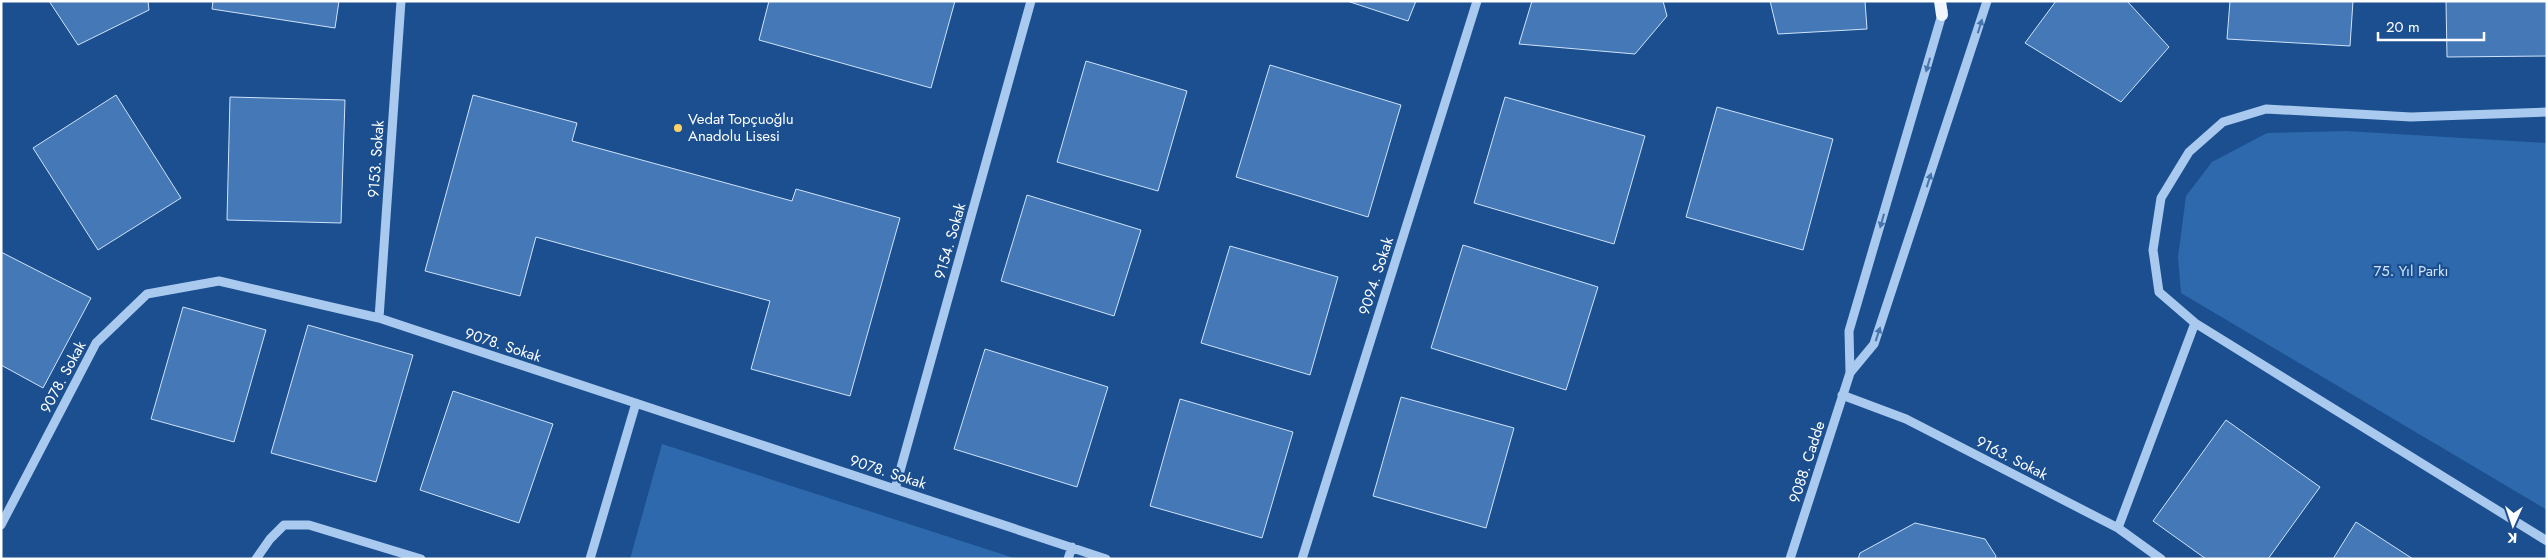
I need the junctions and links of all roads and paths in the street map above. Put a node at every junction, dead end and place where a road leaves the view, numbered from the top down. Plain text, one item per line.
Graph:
1 (401, 1) edge
2 (1031, 1) edge
3 (1477, 1) edge
4 (1940, 1) edge
5 (1946, 1) edge
6 (1987, 1) edge
7 (1942, 15) junction
8 (2547, 112) edge
9 (379, 318) junction
10 (2195, 323) junction
11 (1850, 373) junction
12 (1842, 395) junction
13 (636, 403) junction
14 (895, 489) junction
15 (1, 525) edge
16 (2118, 528) junction
17 (2547, 540) edge
18 (1072, 547) junction
19 (256, 559) edge
20 (421, 559) edge
21 (590, 559) edge
22 (1068, 559) edge
23 (1106, 559) edge
24 (1302, 559) edge
25 (1790, 559) edge
26 (2161, 559) edge

1 - 9 street, 9153. Sokak
2 - 14 street, 9154. Sokak
3 - 24 street, 9094. Sokak
4 - 7 main road
5 - 7 street
11 -> 6 street
7 -> 11 street
8 - 10 street
9 - 13 street, 9078. Sokak
9 - 15 street, 9078. Sokak
10 - 16 street
10 - 17 street
11 - 12 street, 9088. Cadde
12 - 16 street, 9163. Sokak
12 - 25 street, 9088. Cadde
13 - 14 street, 9078. Sokak
13 - 21 street
14 - 18 street, 9078. Sokak
16 - 26 street, 9163. Sokak
18 - 22 street
18 - 23 street, 9078. Sokak
19 - 20 street

